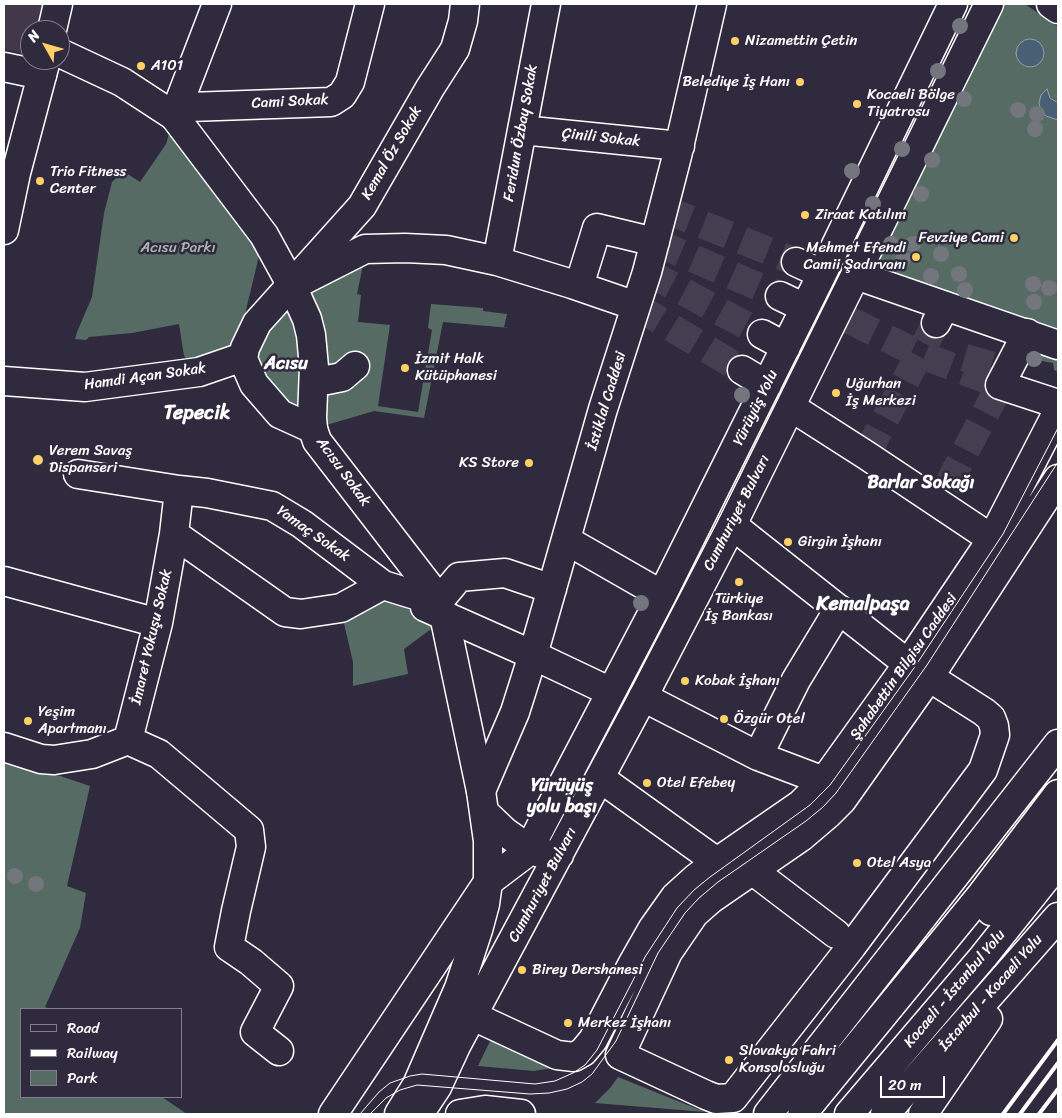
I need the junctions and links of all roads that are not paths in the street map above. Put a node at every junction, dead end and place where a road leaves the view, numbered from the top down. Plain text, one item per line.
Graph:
1 (58, 4) edge
2 (217, 4) edge
3 (370, 4) edge
4 (465, 4) edge
5 (546, 4) edge
6 (712, 4) edge
7 (953, 4) edge
8 (989, 4) edge
9 (1051, 4) edge
10 (1058, 9) edge
11 (54, 20) edge
12 (70, 59) edge
13 (4, 67) edge
14 (20, 67) edge
15 (43, 70) edge
16 (174, 116) junction
17 (522, 130) junction
18 (680, 146) junction
19 (10, 172) edge
20 (4, 230) edge
21 (656, 242) junction
22 (498, 261) junction
23 (796, 262) tunnel mouth
24 (822, 274) junction
25 (856, 275) junction
26 (292, 286) junction
27 (579, 286) junction
28 (780, 296) tunnel mouth
29 (636, 306) junction
30 (805, 308) junction
31 (1027, 333) junction
32 (762, 334) tunnel mouth
33 (1058, 345) edge
34 (786, 347) junction
35 (243, 359) junction
36 (355, 366) dead end
37 (742, 370) tunnel mouth
38 (314, 378) junction
39 (4, 381) edge
40 (767, 385) junction
41 (1058, 404) edge
42 (791, 407) junction
43 (1058, 411) edge
44 (313, 429) junction
45 (78, 474) dead end
46 (1058, 479) edge
47 (179, 490) junction
48 (732, 525) junction
49 (174, 534) junction
50 (992, 539) junction
51 (566, 540) junction
52 (4, 581) edge
53 (380, 586) junction
54 (552, 588) junction
55 (662, 595) junction
56 (441, 609) junction
57 (839, 609) junction
58 (158, 623) junction
59 (533, 655) junction
60 (918, 671) junction
61 (611, 692) junction
62 (644, 697) junction
63 (128, 740) junction
64 (1058, 744) edge
65 (4, 747) edge
66 (758, 756) junction
67 (600, 778) junction
68 (824, 781) junction
69 (1058, 794) edge
70 (483, 802) junction
71 (1058, 822) edge
72 (529, 849) junction
73 (559, 855) junction
74 (1058, 863) edge
75 (707, 870) junction
76 (753, 871) junction
77 (488, 882) junction
78 (1058, 918) edge
79 (836, 934) dead end
80 (473, 1016) junction
81 (279, 1051) dead end
82 (332, 1114) edge
83 (399, 1114) edge
84 (419, 1114) edge
85 (460, 1114) edge
86 (521, 1114) edge
87 (768, 1114) edge
88 (802, 1114) edge
89 (849, 1114) edge
90 (884, 1114) edge
91 (923, 1114) edge

1 - 11 main road
2 - 16 main road
3 - 16 main road, Cami Sokak
4 - 26 main road, Kemal Öz Sokak
5 - 17 main road, Feridun Özbay Sokak
6 - 18 main road, İstiklal Caddesi
7 - 24 main road, Yürüyüş Yolu
8 - 25 main road, Cumhuriyet Bulvarı
9 - 10 main road
12 - 16 main road, Acısu Sokak
13 - 14 main road
15 - 19 main road
16 - 26 main road, Acısu Sokak
17 - 18 main road, Çinili Sokak
17 - 22 main road, Feridun Özbay Sokak
18 - 21 main road, İstiklal Caddesi
19 - 20 main road
21 - 27 main road
21 - 29 main road, İstiklal Caddesi
22 - 26 main road
22 - 27 main road
23 - 24 main road
24 - 30 main road, Yürüyüş Yolu
25 - 31 main road
25 - 42 main road, Cumhuriyet Bulvarı
26 - 35 main road, Kemal Öz Sokak
26 - 38 main road, Acısu Sokak
27 - 29 main road
28 - 30 main road
29 - 51 main road, İstiklal Caddesi
30 - 34 main road, Yürüyüş Yolu
31 - 33 main road
31 - 41 main road
32 - 34 main road
34 - 40 main road, Yürüyüş Yolu
35 - 39 main road, Hamdi Açan Sokak
35 - 44 main road
36 - 38 main road
37 - 40 main road
38 - 44 main road, Acısu Sokak
40 - 55 main road, Yürüyüş Yolu
42 - 48 main road, Cumhuriyet Bulvarı
42 - 50 main road
43 - 50 main road, Şahabettin Bilgisu Caddesi
44 - 56 main road, Acısu Sokak
45 - 47 main road, Yamaç Sokak
46 - 60 main road
47 - 49 main road, İmaret Yokuşu Sokak
47 - 53 main road, Yamaç Sokak
48 - 57 main road
48 - 62 main road, Cumhuriyet Bulvarı
49 - 53 main road
49 - 58 main road, İmaret Yokuşu Sokak
50 - 60 main road, Şahabettin Bilgisu Caddesi
51 - 54 main road, İstiklal Caddesi
51 - 55 main road
52 - 58 main road
53 - 56 main road, Yamaç Sokak
54 - 56 main road
54 - 59 main road, İstiklal Caddesi
55 - 61 main road, Yürüyüş Yolu
56 - 59 main road, Yamaç Sokak
56 - 70 main road, Acısu Sokak
57 - 60 main road
57 - 66 main road
58 - 63 main road, İmaret Yokuşu Sokak
59 - 61 main road, Yamaç Sokak
59 - 70 main road, İstiklal Caddesi
60 - 68 main road, Şahabettin Bilgisu Caddesi
60 - 76 main road
60 - 76 main road
61 - 72 main road, Yürüyüş Yolu
62 - 66 main road
62 - 67 main road, Cumhuriyet Bulvarı
63 - 65 main road
63 - 81 main road
64 - 87 main road
66 - 68 main road
67 - 73 main road, Cumhuriyet Bulvarı
67 - 75 main road
68 - 75 main road, Şahabettin Bilgisu Caddesi
69 - 88 main road
70 - 72 main road
70 - 77 main road, Acısu Sokak
71 - 88 main road
72 - 73 main road
72 - 77 main road
73 - 80 main road, Cumhuriyet Bulvarı
74 - 89 main road, Kocaeli - İstanbul Yolu
75 - 76 main road
75 - 80 main road, Şahabettin Bilgisu Caddesi
76 - 79 main road
77 - 82 main road
77 - 83 main road, Acısu Sokak
78 - 90 main road, İstanbul - Kocaeli Yolu
78 - 91 main road
80 - 84 main road, Cumhuriyet Bulvarı
85 - 86 main road

